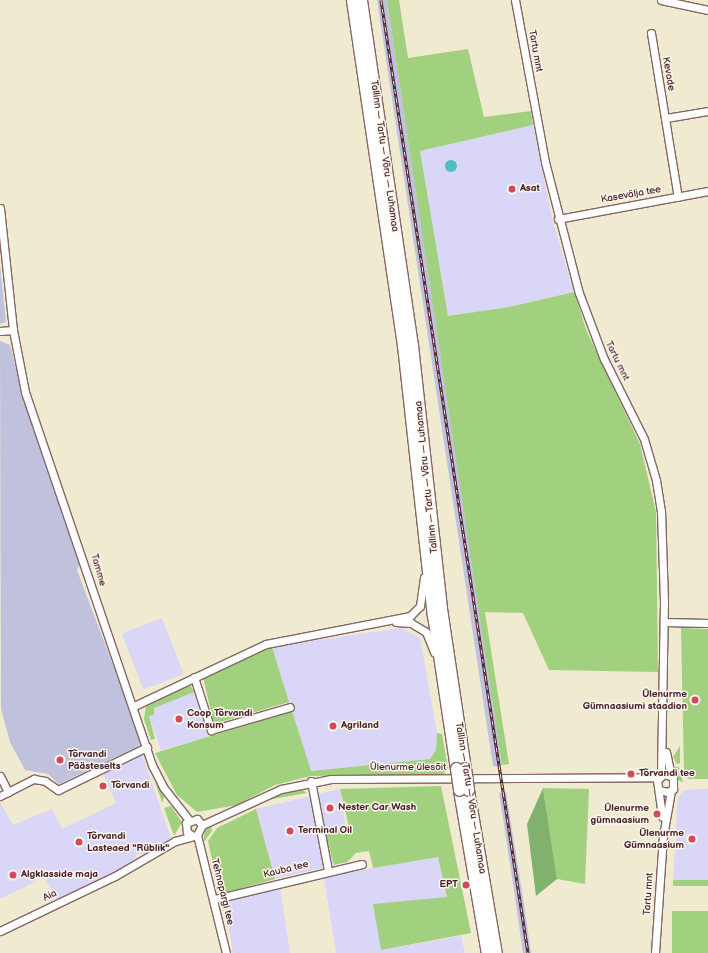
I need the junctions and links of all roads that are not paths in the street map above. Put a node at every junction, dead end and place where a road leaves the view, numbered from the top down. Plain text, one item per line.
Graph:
1 (352, 0) edge
2 (361, 0) edge
3 (516, 0) edge
4 (665, 0) edge
5 (708, 10) edge
6 (651, 33) dead end
7 (708, 111) edge
8 (666, 118) junction
9 (708, 191) edge
10 (678, 197) junction
11 (0, 208) edge
12 (558, 219) junction
13 (13, 330) junction
14 (0, 331) edge
15 (425, 542) junction
16 (392, 622) junction
17 (664, 622) junction
18 (708, 623) edge
19 (194, 677) junction
20 (443, 688) junction
21 (134, 706) junction
22 (290, 707) dead end
23 (663, 732) junction
24 (147, 747) junction
25 (460, 768) junction
26 (671, 775) junction
27 (0, 776) edge
28 (660, 776) junction
29 (622, 779) junction
30 (311, 781) junction
31 (658, 787) junction
32 (464, 790) junction
33 (671, 791) junction
34 (8, 792) junction
35 (0, 796) edge
36 (189, 820) junction
37 (202, 825) junction
38 (195, 836) junction
39 (663, 836) junction
40 (362, 864) dead end
41 (328, 870) junction
42 (215, 899) junction
43 (0, 931) edge
44 (226, 953) edge
45 (487, 953) edge
46 (496, 953) edge
47 (655, 953) edge

1 - 15 highway, Tallinn — Tartu — Võru — Luhamaa
2 - 25 highway, Tallinn — Tartu — Võru — Luhamaa
3 - 12 street, Tartu mnt
4 - 5 street
6 - 8 street, Kevade
7 - 8 street
8 - 10 street, Kevade
9 - 10 street, Kasevälja tee
10 - 12 street, Kasevälja tee
11 - 13 street, Tamme
12 - 17 street, Tartu mnt
13 - 14 street
13 - 21 street, Tamme
15 - 16 street
15 - 20 highway, Tallinn — Tartu — Võru — Luhamaa
16 - 19 street
16 - 20 street
17 - 18 street
17 - 23 street, Tartu mnt
19 - 21 street
19 - 22 street
20 - 25 highway, Tallinn — Tartu — Võru — Luhamaa
21 - 24 street, Tamme
23 - 26 street, Tartu mnt
23 - 28 street, Tartu mnt
24 - 34 street
24 - 36 street, Tamme
25 - 32 highway, Tallinn — Tartu — Võru — Luhamaa, bridge
26 - 28 street, Ülenurme ülesõit
26 - 33 street, Tartu mnt
27 - 34 street
28 - 29 street, Ülenurme ülesõit
28 - 31 street, Tartu mnt
29 - 30 street, Ülenurme ülesõit
29 - 31 street, Ülenurme ülesõit
30 - 37 street, Ülenurme ülesõit
30 - 41 street
31 - 33 street, Ülenurme ülesõit
31 - 39 street, Tartu mnt
32 - 45 highway, Tallinn — Tartu — Võru — Luhamaa
32 - 46 highway, Tallinn — Tartu — Võru — Luhamaa
33 - 39 street, Tartu mnt
34 - 35 street
36 - 37 street
36 - 38 street, Tehnopargi tee
37 - 38 street
38 - 42 street, Tehnopargi tee
38 - 43 street, Aia
39 - 47 street, Tartu mnt
40 - 41 street, Kauba tee
41 - 42 street, Kauba tee
42 - 44 street, Tehnopargi tee

